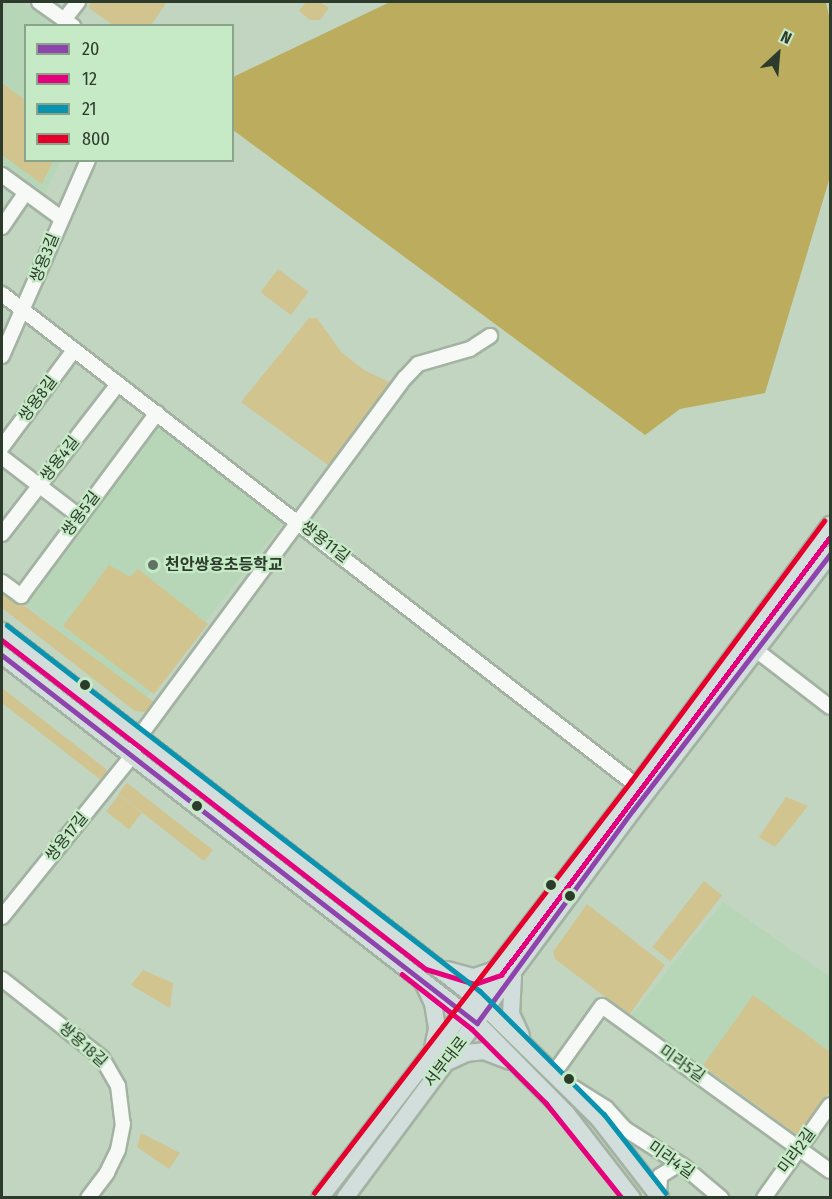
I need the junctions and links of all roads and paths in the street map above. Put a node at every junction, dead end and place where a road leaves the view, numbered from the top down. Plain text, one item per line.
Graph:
1 (39, 2) edge
2 (47, 2) edge
3 (78, 2) edge
4 (70, 21) edge
5 (87, 162) edge
6 (2, 175) edge
7 (26, 192) junction
8 (62, 218) junction
9 (2, 228) edge
10 (2, 294) edge
11 (24, 311) junction
12 (490, 336) dead end
13 (74, 350) junction
14 (2, 356) edge
15 (118, 384) junction
16 (157, 413) junction
17 (2, 447) edge
18 (2, 457) edge
19 (38, 486) junction
20 (79, 516) junction
21 (301, 524) junction
22 (831, 525) edge
23 (4, 527) edge
24 (831, 554) edge
25 (2, 582) edge
26 (2, 631) edge
27 (756, 650) junction
28 (2, 656) edge
29 (831, 706) edge
30 (139, 737) junction
31 (132, 756) junction
32 (642, 789) junction
33 (2, 917) edge
34 (431, 963) junction
35 (495, 970) junction
36 (513, 976) junction
37 (2, 979) edge
38 (422, 980) junction
39 (475, 997) junction
40 (489, 1009) junction
41 (463, 1012) junction
42 (477, 1023) junction
43 (538, 1058) junction
44 (437, 1059) junction
45 (521, 1066) junction
46 (558, 1077) junction
47 (831, 1105) edge
48 (800, 1147) junction
49 (679, 1164) junction
50 (831, 1171) edge
51 (95, 1195) edge
52 (660, 1196) edge
53 (320, 1197) edge
54 (345, 1197) edge
55 (632, 1197) edge
56 (721, 1197) edge
57 (764, 1197) edge

1 - 4 street
2 - 4 street
3 - 4 street
5 - 8 street, 쌍용3길
6 - 7 street
7 - 8 street
7 - 9 street
8 - 11 street, 쌍용3길
10 - 11 street, 쌍용11길
11 - 13 street, 쌍용11길
11 - 14 street, 쌍용3길
12 - 21 street, 쌍용17길
13 - 15 street, 쌍용11길
13 - 17 street, 쌍용8길
15 - 16 street, 쌍용11길
15 - 19 street, 쌍용4길
16 - 20 street, 쌍용5길
16 - 21 street, 쌍용11길
18 - 19 street
19 - 20 street
19 - 23 street, 쌍용4길
20 - 25 street, 쌍용5길
21 - 30 street, 쌍용17길
21 - 32 street, 쌍용11길
22 - 32 main road, 서부대로
24 - 27 main road, 서부대로
26 - 30 main road
27 - 29 street
27 - 32 main road, 서부대로
28 - 31 main road
30 - 31 street, 쌍용17길
30 - 34 main road
31 - 33 street, 쌍용17길
31 - 38 main road
32 - 35 main road, 서부대로
32 - 36 main road, 서부대로
34 - 35 main road
34 - 39 main road
35 - 39 main road, 서부대로
36 - 40 main road, 서부대로
36 - 43 main road
37 - 51 street, 쌍용18길
38 - 41 main road
38 - 44 main road
39 - 40 main road
39 - 41 main road, 서부대로
40 - 42 main road, 서부대로
40 - 43 main road
41 - 42 main road
41 - 44 main road, 서부대로
42 - 44 main road, 서부대로
42 - 45 main road
43 - 46 main road
44 - 45 main road
44 - 53 main road, 서부대로
44 - 54 main road, 서부대로
45 - 55 main road
46 - 48 street, 미라5길
46 - 49 street, 미라4길
46 - 52 main road
47 - 48 street, 미라2길
48 - 50 street, 미라5길
48 - 57 street, 미라2길
49 - 52 street
49 - 56 street, 미라4길

